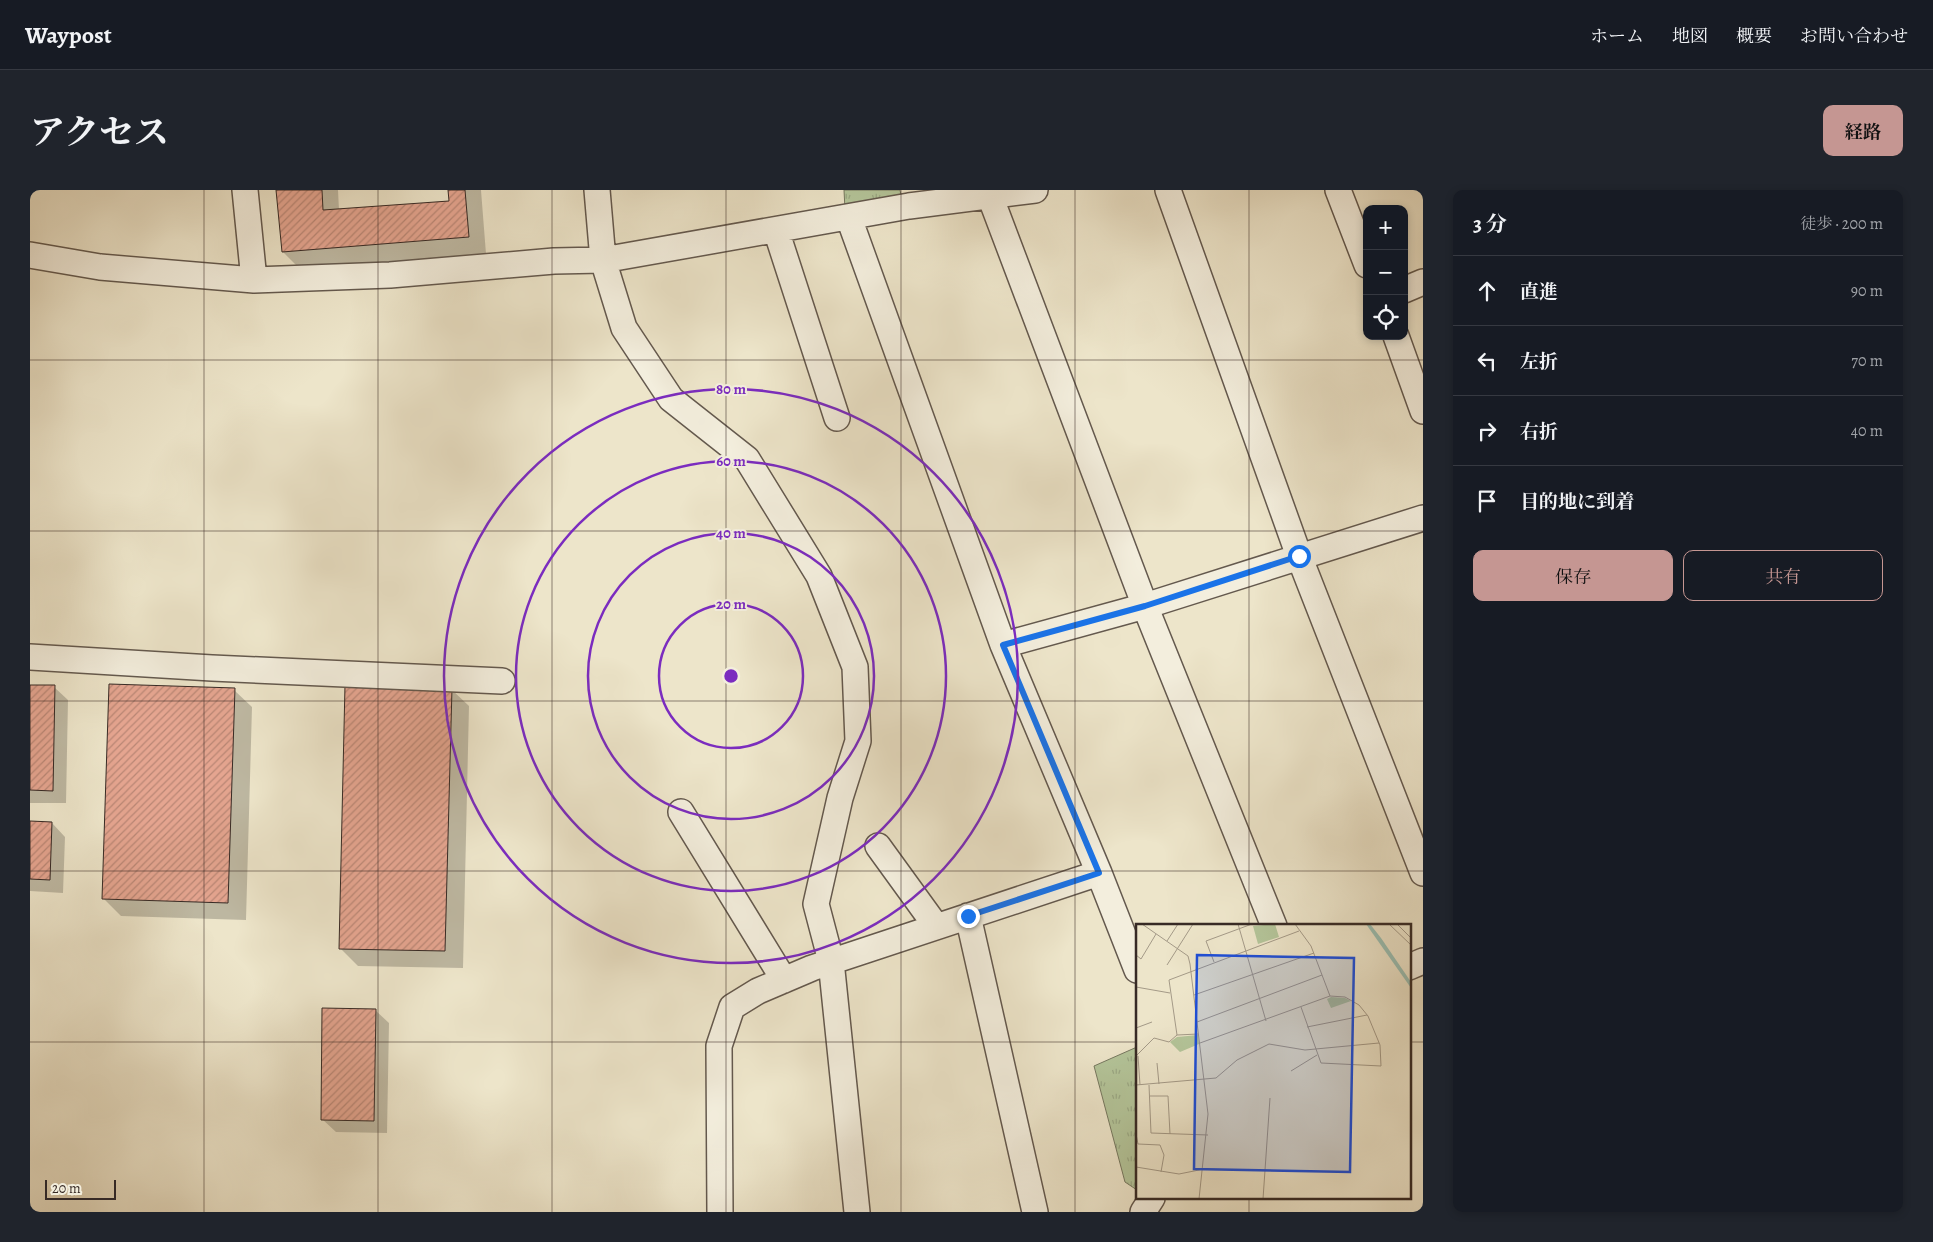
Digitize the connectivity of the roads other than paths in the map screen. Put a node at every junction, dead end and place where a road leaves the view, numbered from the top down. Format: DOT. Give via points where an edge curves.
graph roads {
  1 [pos="245,190"];
  2 [pos="598,190"];
  3 [pos="1035,190"];
  4 [pos="1168,190"];
  5 [pos="1338,190"];
  6 [pos="990,196"];
  7 [pos="907,198"];
  8 [pos="849,218"];
  9 [pos="776,230"];
  10 [pos="30,255"];
  11 [pos="1363,255"];
  12 [pos="603,260"];
  13 [pos="254,280"];
  14 [pos="1423,282"];
  15 [pos="1408,288"];
  16 [pos="1397,340"];
  17 [pos="1423,411"];
  18 [pos="837,418"];
  19 [pos="1423,518"];
  20 [pos="1299,556"];
  21 [pos="1145,606"];
  22 [pos="1003,645"];
  23 [pos="30,657"];
  24 [pos="502,682"];
  25 [pos="681,812"];
  26 [pos="878,846"];
  27 [pos="1099,873"];
  28 [pos="1423,873"];
  29 [pos="968,916"];
  30 [pos="1273,924"];
  31 [pos="936,926"];
  32 [pos="831,961"];
  33 [pos="1423,962"];
  34 [pos="1136,967"];
  35 [pos="1410,967"];
  36 [pos="784,980"];
  37 [pos="1151,1200"];
  38 [pos="720,1212"];
  39 [pos="857,1212"];
  40 [pos="1036,1212"];
  41 [pos="1144,1212"];
  1 -- 13 [label="street"];
  2 -- 12 [label="street"];
  3 -- 6 [label="street"];
  4 -- 20 [label="street"];
  5 -- 11 [label="street"];
  6 -- 7 [label="street"];
  6 -- 21 [label="street"];
  7 -- 8 [label="street"];
  8 -- 9 [label="street"];
  8 -- 22 [label="street"];
  9 -- 12 [label="street"];
  9 -- 18 [label="street"];
  10 -- 13 [label="street" via="100,266"];
  12 -- 13 [label="street" via="390,275"];
  12 -- 32 [label="street" via="624,328 671,399 746,459 820,576 855,667 858,741 840,798 816,904"];
  14 -- 15 [label="street"];
  16 -- 17 [label="street"];
  19 -- 20 [label="street"];
  20 -- 21 [label="street"];
  20 -- 28 [label="street"];
  21 -- 22 [label="street"];
  21 -- 30 [label="street"];
  22 -- 27 [label="street"];
  23 -- 24 [label="street"];
  25 -- 36 [label="street"];
  26 -- 31 [label="street"];
  27 -- 29 [label="street"];
  27 -- 34 [label="street"];
  29 -- 31 [label="street"];
  29 -- 40 [label="street"];
  31 -- 32 [label="street"];
  32 -- 36 [label="street"];
  32 -- 39 [label="street"];
  33 -- 35 [label="street"];
  36 -- 38 [label="street" via="732,1007 719,1046"];
  37 -- 41 [label="street"];
}
